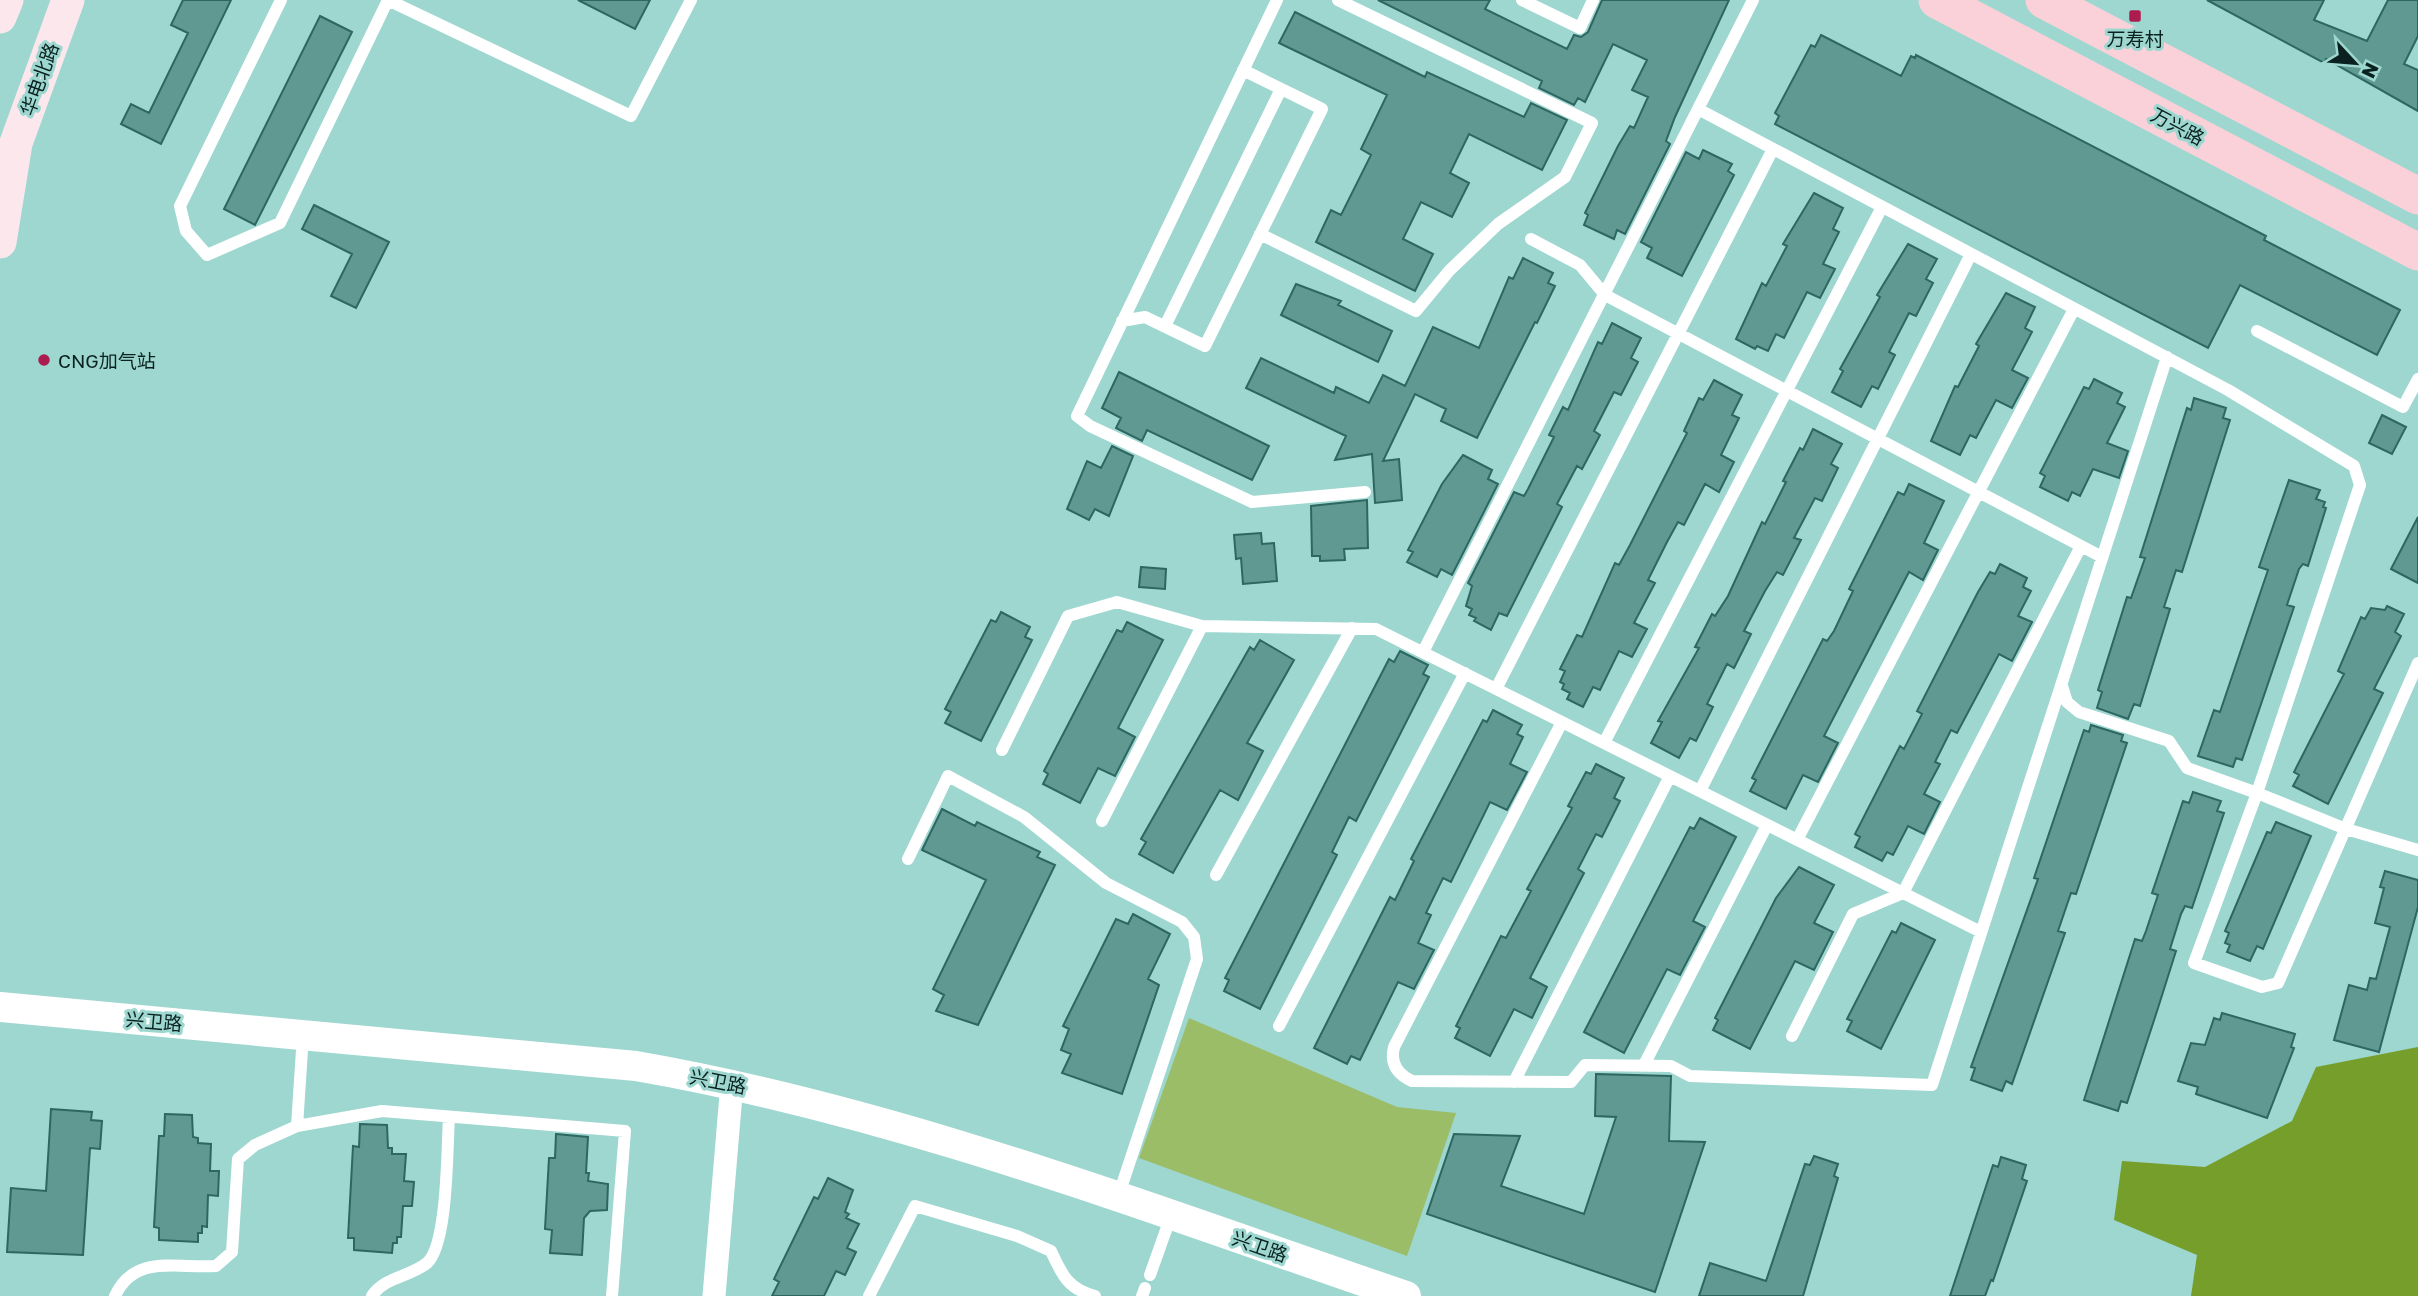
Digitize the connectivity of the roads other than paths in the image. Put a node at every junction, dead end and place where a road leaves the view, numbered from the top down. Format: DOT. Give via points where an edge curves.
graph roads {
  1 [pos="7,0"];
  2 [pos="68,0"];
  3 [pos="281,0"];
  4 [pos="388,0"];
  5 [pos="691,0"];
  6 [pos="1277,0"];
  7 [pos="1338,0"];
  8 [pos="1522,0"];
  9 [pos="1593,0"];
  10 [pos="1753,0"];
  11 [pos="1937,0"];
  12 [pos="2044,0"];
  13 [pos="0,17"];
  14 [pos="1243,71"];
  15 [pos="1281,89"];
  16 [pos="1698,109"];
  17 [pos="8,140"];
  18 [pos="1773,149"];
  19 [pos="2418,196"];
  20 [pos="1882,207"];
  21 [pos="1260,234"];
  22 [pos="1531,239"];
  23 [pos="0,242"];
  24 [pos="2418,252"];
  25 [pos="1971,254"];
  26 [pos="1605,295"];
  27 [pos="2074,309"];
  28 [pos="1122,321"];
  29 [pos="1165,326"];
  30 [pos="2257,331"];
  31 [pos="1680,334"];
  32 [pos="2166,358"];
  33 [pos="2418,379"];
  34 [pos="1786,391"];
  35 [pos="1878,439"];
  36 [pos="1365,492"];
  37 [pos="1979,492"];
  38 [pos="2081,546"];
  39 [pos="2102,557"];
  40 [pos="1202,626"];
  41 [pos="1352,628"];
  42 [pos="1423,652"];
  43 [pos="2418,663"];
  44 [pos="1465,673"];
  45 [pos="2062,682"];
  46 [pos="1496,689"];
  47 [pos="1562,722"];
  48 [pos="1604,743"];
  49 [pos="1002,750"];
  50 [pos="1670,776"];
  51 [pos="1700,791"];
  52 [pos="2257,793"];
  53 [pos="1102,821"];
  54 [pos="1767,825"];
  55 [pos="2346,830"];
  56 [pos="1797,840"];
  57 [pos="2418,850"];
  58 [pos="908,859"];
  59 [pos="1216,875"];
  60 [pos="1903,892"];
  61 [pos="1981,932"];
  62 [pos="0,1007"];
  63 [pos="1279,1026"];
  64 [pos="303,1035"];
  65 [pos="1792,1036"];
  66 [pos="1644,1066"];
  67 [pos="1514,1082"];
  68 [pos="732,1083"];
  69 [pos="449,1117"];
  70 [pos="297,1126"];
  71 [pos="1118,1197"];
  72 [pos="1171,1215"];
  73 [pos="1146,1286"];
  74 [pos="115,1296"];
  75 [pos="372,1296"];
  76 [pos="612,1296"];
  77 [pos="714,1296"];
  78 [pos="869,1296"];
  79 [pos="1095,1296"];
  80 [pos="1406,1296"];
  1 -- 13 [label="main road"];
  2 -- 17 [label="main road, 华电北路"];
  3 -- 4 [label="lane" via="180,206 186,230 207,255 280,223"];
  4 -- 5 [label="lane" via="631,116"];
  6 -- 14 [label="lane"];
  7 -- 21 [label="lane" via="1592,123 1565,177 1498,224 1416,311"];
  8 -- 9 [label="lane" via="1580,28"];
  10 -- 16 [label="lane"];
  11 -- 24 [label="main road, 万兴路"];
  12 -- 19 [label="main road"];
  14 -- 15 [label="lane"];
  14 -- 28 [label="lane"];
  15 -- 21 [label="lane" via="1322,109"];
  15 -- 29 [label="lane"];
  16 -- 18 [label="lane"];
  16 -- 26 [label="lane"];
  17 -- 23 [label="main road, 华电北路"];
  18 -- 20 [label="lane"];
  18 -- 31 [label="lane"];
  20 -- 25 [label="lane"];
  20 -- 34 [label="lane"];
  21 -- 29 [label="lane" via="1205,346"];
  22 -- 26 [label="lane" via="1580,265"];
  25 -- 27 [label="lane"];
  25 -- 35 [label="lane"];
  26 -- 31 [label="lane"];
  26 -- 42 [label="lane"];
  27 -- 32 [label="lane"];
  27 -- 37 [label="lane"];
  28 -- 29 [label="lane" via="1145,317"];
  28 -- 36 [label="lane" via="1077,416 1090,426 1252,502"];
  30 -- 33 [label="lane" via="2403,407"];
  31 -- 34 [label="lane"];
  31 -- 46 [label="lane"];
  32 -- 39 [label="lane"];
  32 -- 52 [label="lane" via="2354,466 2360,485"];
  34 -- 35 [label="lane"];
  34 -- 48 [label="lane"];
  35 -- 37 [label="lane"];
  35 -- 51 [label="lane"];
  37 -- 38 [label="lane"];
  37 -- 56 [label="lane"];
  38 -- 39 [label="lane"];
  38 -- 60 [label="lane"];
  39 -- 45 [label="lane"];
  40 -- 41 [label="lane"];
  40 -- 49 [label="lane" via="1117,602 1068,616"];
  40 -- 53 [label="lane"];
  41 -- 42 [label="lane" via="1376,629"];
  41 -- 59 [label="lane"];
  42 -- 44 [label="lane"];
  43 -- 55 [label="lane"];
  44 -- 46 [label="lane"];
  44 -- 63 [label="lane"];
  45 -- 52 [label="lane" via="2067,702 2080,712 2169,741 2187,768"];
  45 -- 61 [label="lane"];
  46 -- 47 [label="lane"];
  47 -- 48 [label="lane"];
  47 -- 67 [label="lane" via="1392,1055 1398,1072 1412,1081"];
  48 -- 50 [label="lane"];
  50 -- 51 [label="lane"];
  50 -- 67 [label="lane"];
  51 -- 54 [label="lane"];
  52 -- 55 [label="lane"];
  52 -- 55 [label="lane" via="2194,963 2262,987 2278,983"];
  54 -- 56 [label="lane"];
  54 -- 66 [label="lane"];
  55 -- 57 [label="lane"];
  56 -- 60 [label="lane"];
  58 -- 71 [label="lane" via="948,776 1024,817 1106,883 1189,929 1197,948 1194,971"];
  60 -- 61 [label="lane"];
  60 -- 65 [label="lane" via="1853,914"];
  61 -- 66 [label="lane" via="1932,1085 1690,1076 1671,1066"];
  62 -- 64 [label="street, 兴卫路"];
  64 -- 68 [label="street, 兴卫路" via="636,1066"];
  64 -- 70 [label="lane"];
  66 -- 67 [label="lane" via="1585,1065 1571,1082"];
  68 -- 71 [label="street, 兴卫路" via="817,1104"];
  68 -- 77 [label="street"];
  69 -- 70 [label="lane" via="382,1111"];
  69 -- 75 [label="lane" via="438,1248 422,1266 382,1285"];
  69 -- 76 [label="lane" via="625,1131"];
  70 -- 74 [label="lane" via="255,1145 238,1159 234,1243 227,1259 209,1266 157,1264 128,1278"];
  71 -- 72 [label="street, 兴卫路"];
  72 -- 73 [label="lane"];
  72 -- 80 [label="street, 兴卫路"];
  78 -- 79 [label="lane" via="915,1206 1017,1236 1051,1251 1065,1281 1079,1292"];
}
